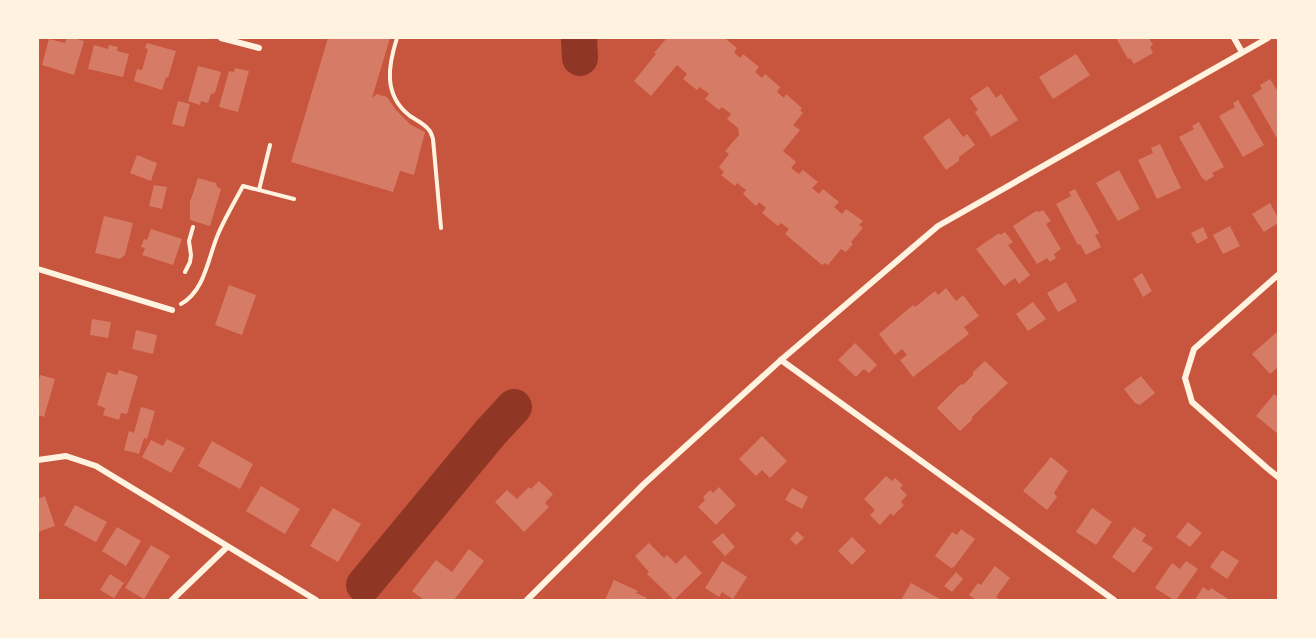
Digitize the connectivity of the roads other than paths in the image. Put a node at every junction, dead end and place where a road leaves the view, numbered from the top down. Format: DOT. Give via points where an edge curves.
graph roads {
  1 [pos="221,38"];
  2 [pos="1234,38"];
  3 [pos="1268,38"];
  4 [pos="259,48"];
  5 [pos="1242,52"];
  6 [pos="38,269"];
  7 [pos="1278,275"];
  8 [pos="172,310"];
  9 [pos="781,360"];
  10 [pos="38,460"];
  11 [pos="1278,477"];
  12 [pos="227,547"];
  13 [pos="172,600"];
  14 [pos="316,600"];
  15 [pos="527,600"];
  16 [pos="1114,600"];
  1 -- 4 [label="street"];
  2 -- 5 [label="street"];
  3 -- 5 [label="street"];
  5 -- 9 [label="street" via="938,226"];
  6 -- 8 [label="street"];
  7 -- 11 [label="street" via="1194,349 1185,378 1192,402"];
  9 -- 15 [label="street" via="644,484"];
  9 -- 16 [label="street"];
  10 -- 12 [label="street" via="66,456 96,466"];
  12 -- 13 [label="street"];
  12 -- 14 [label="street"];
}
